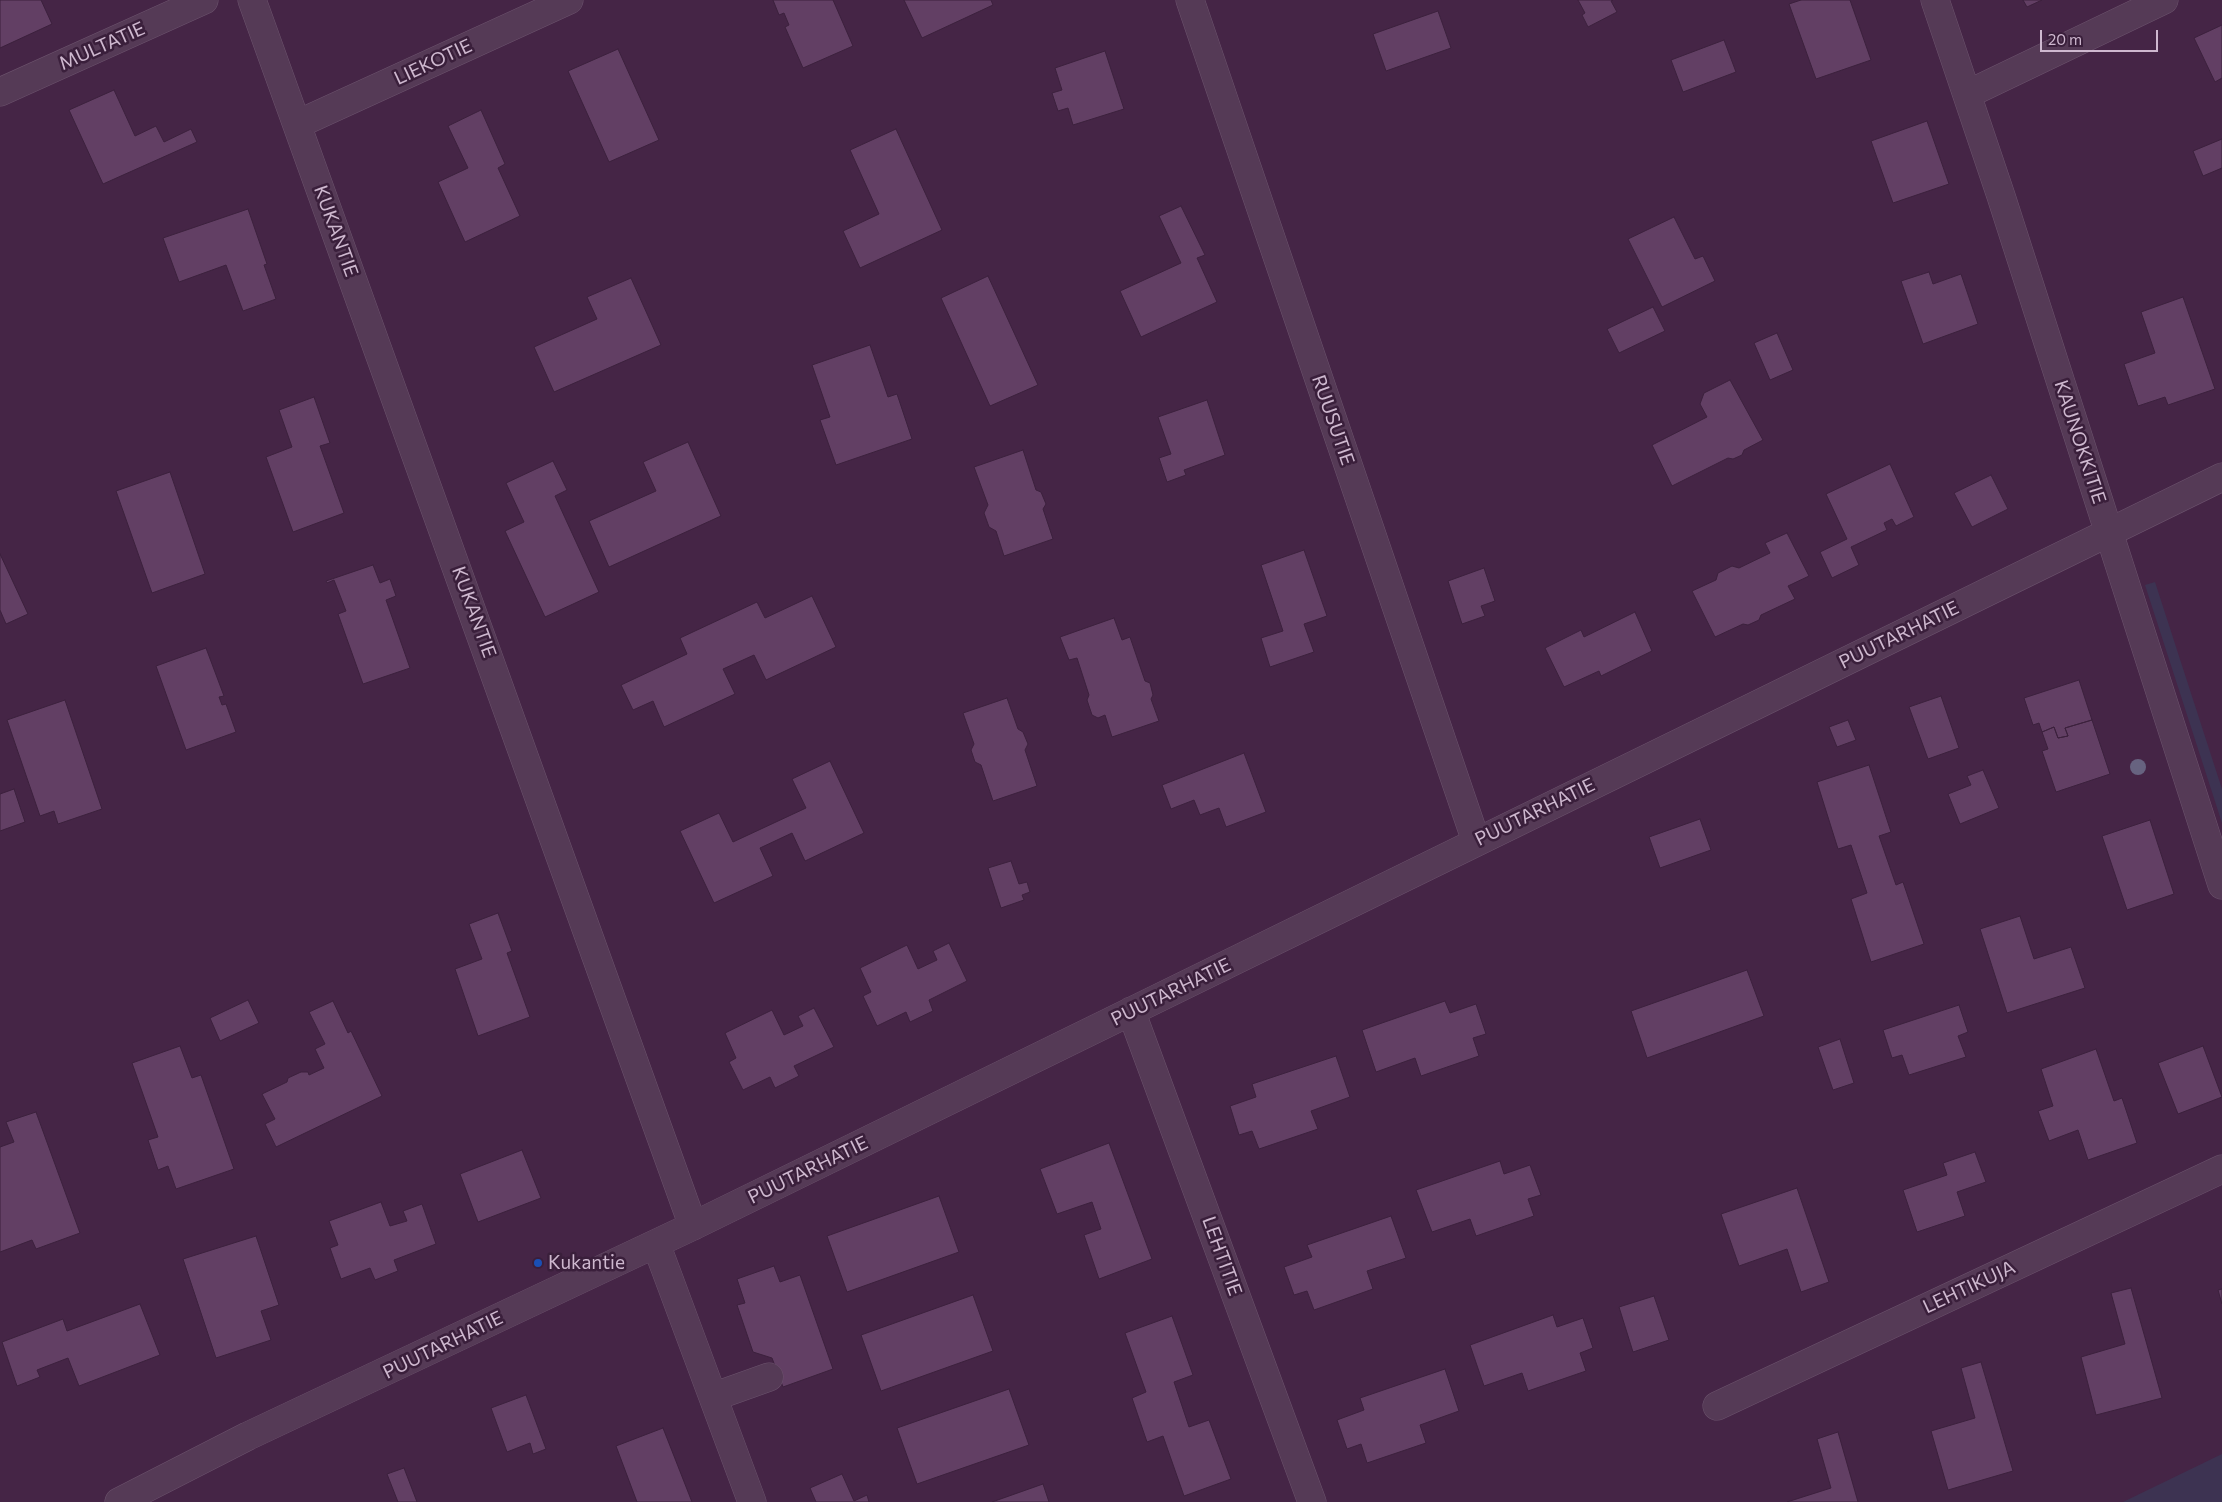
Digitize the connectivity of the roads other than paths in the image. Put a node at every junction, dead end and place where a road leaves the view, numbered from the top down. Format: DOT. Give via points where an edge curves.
graph roads {
  1 [pos="204,0"];
  2 [pos="252,0"];
  3 [pos="569,0"];
  4 [pos="1190,0"];
  5 [pos="1936,0"];
  6 [pos="2164,0"];
  7 [pos="0,92"];
  8 [pos="1968,94"];
  9 [pos="298,124"];
  10 [pos="2222,477"];
  11 [pos="2108,532"];
  12 [pos="1476,840"];
  13 [pos="2222,885"];
  14 [pos="1131,1011"];
  15 [pos="2222,1169"];
  16 [pos="693,1226"];
  17 [pos="656,1244"];
  18 [pos="769,1377"];
  19 [pos="713,1397"];
  20 [pos="1716,1406"];
  21 [pos="119,1502"];
  22 [pos="752,1502"];
  23 [pos="1312,1502"];
  1 -- 7 [label="street, MULTATIE"];
  2 -- 9 [label="street, KUKANTIE"];
  3 -- 9 [label="street, LIEKOTIE"];
  4 -- 12 [label="street, RUUSUTIE"];
  5 -- 8 [label="street, KAUNOKKITIE"];
  6 -- 8 [label="street"];
  8 -- 11 [label="street, KAUNOKKITIE"];
  9 -- 16 [label="street, KUKANTIE"];
  10 -- 11 [label="street, PUUTARHATIE"];
  11 -- 12 [label="street, PUUTARHATIE"];
  11 -- 13 [label="street, KAUNOKKITIE"];
  12 -- 14 [label="street, PUUTARHATIE"];
  14 -- 16 [label="street, PUUTARHATIE"];
  14 -- 23 [label="street, LEHTITIE"];
  15 -- 20 [label="street, LEHTIKUJA"];
  16 -- 17 [label="street, PUUTARHATIE"];
  17 -- 19 [label="street"];
  17 -- 21 [label="street, PUUTARHATIE" via="248,1436"];
  18 -- 19 [label="street"];
  19 -- 22 [label="street"];
}
